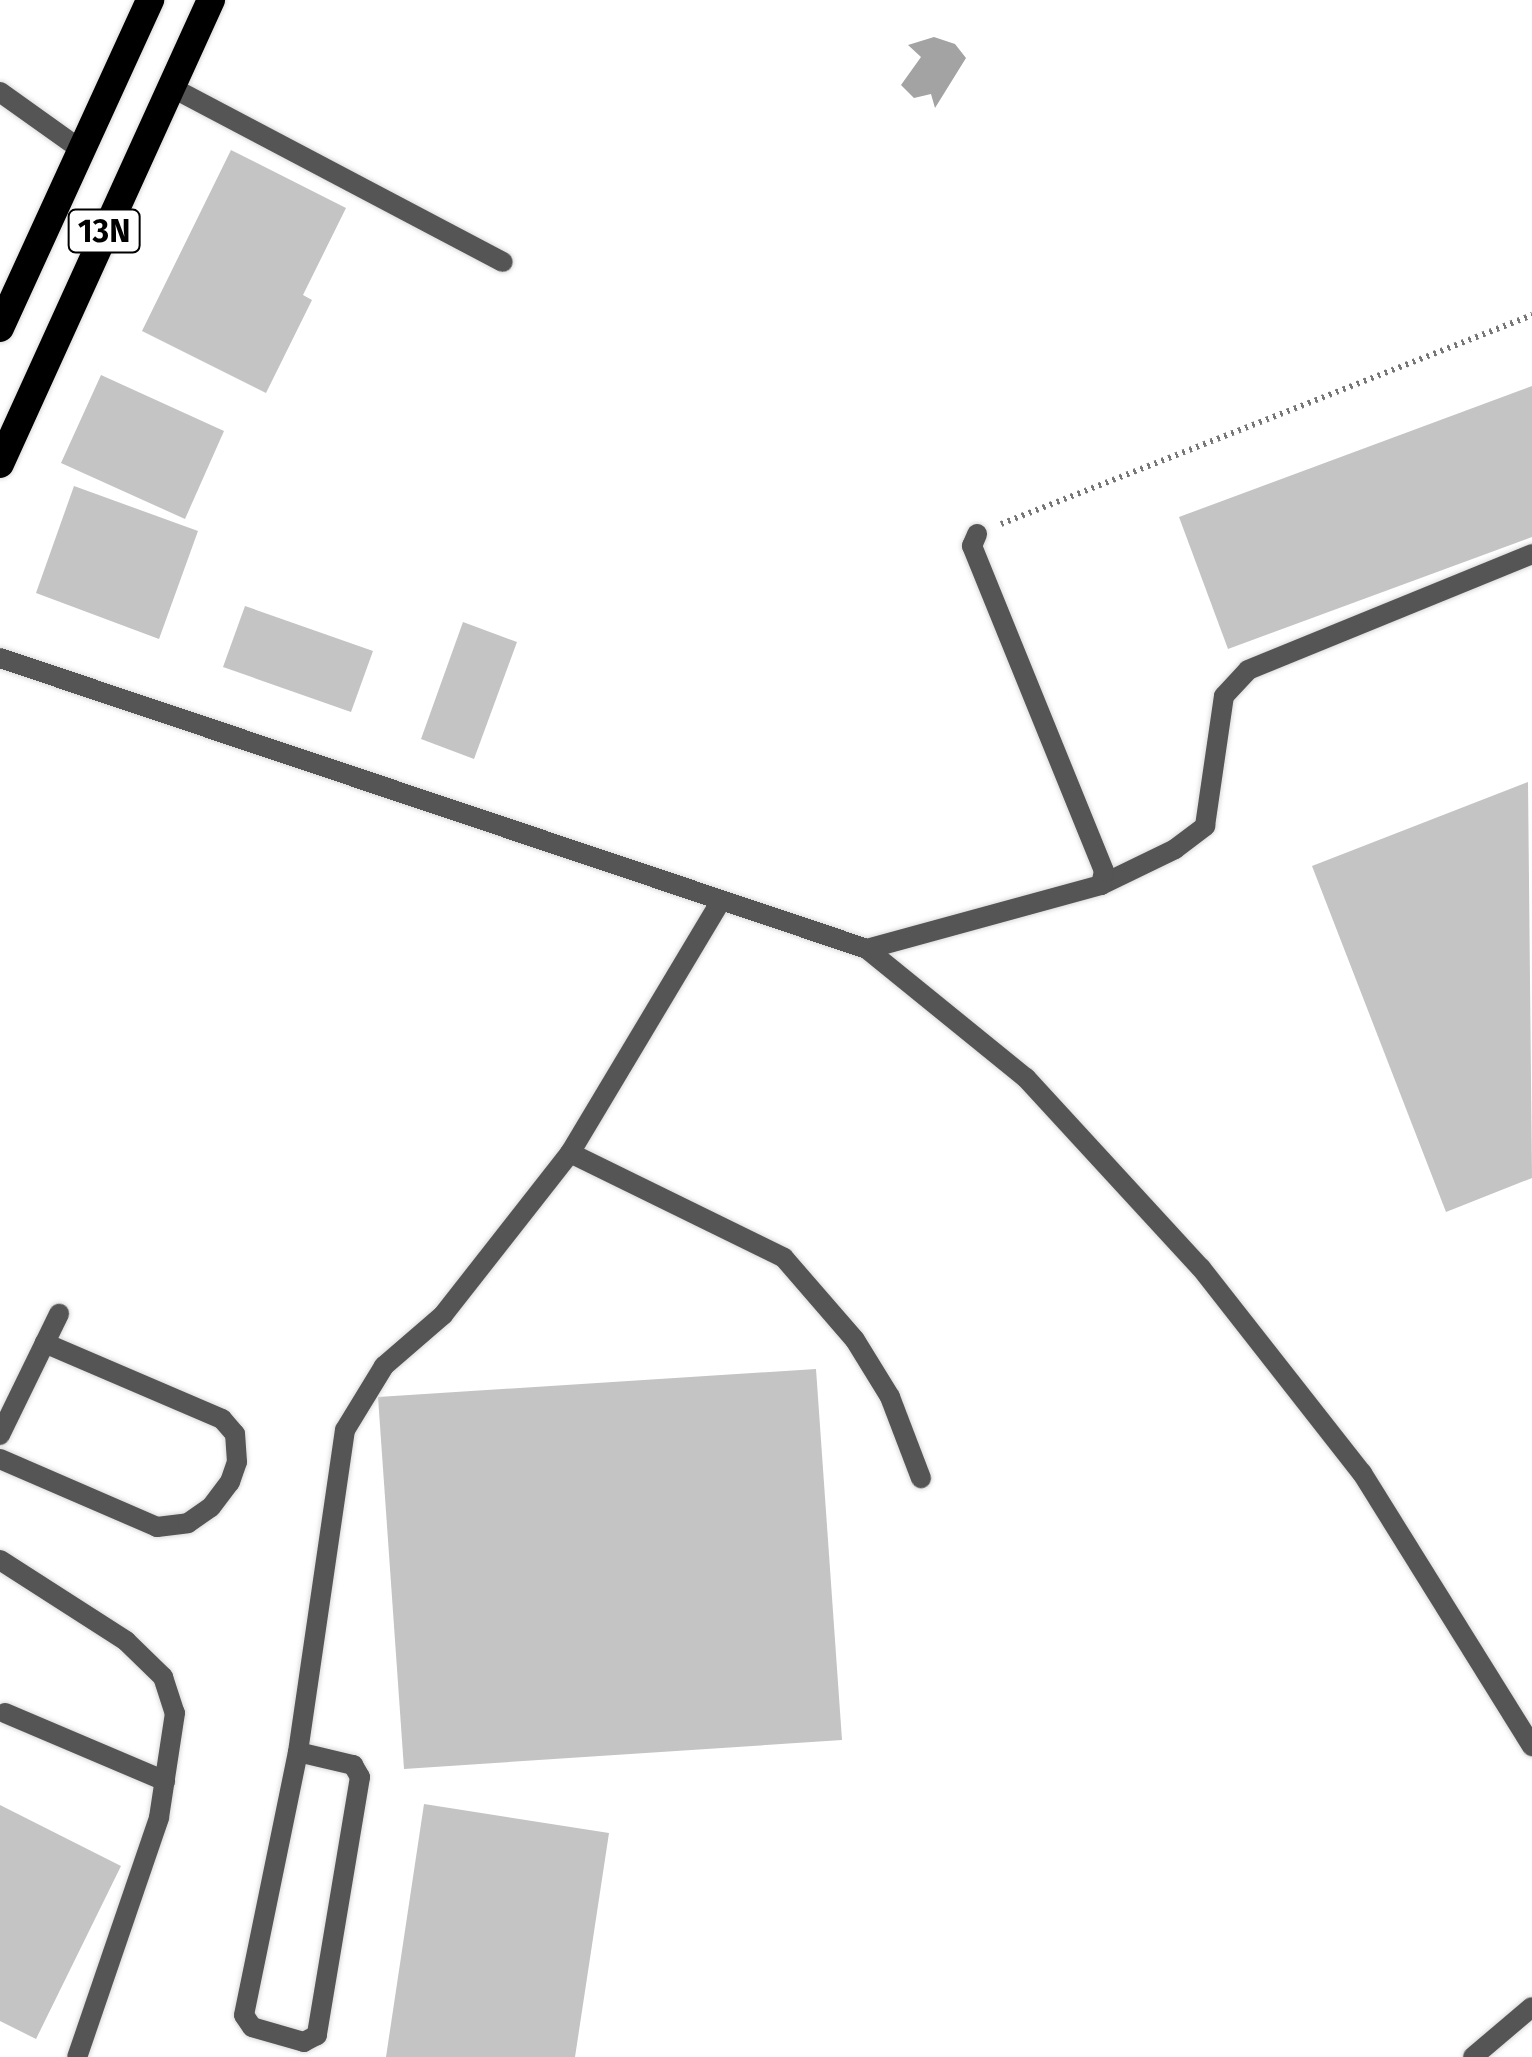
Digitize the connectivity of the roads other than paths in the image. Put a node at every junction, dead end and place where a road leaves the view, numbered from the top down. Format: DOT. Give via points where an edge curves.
graph roads {
  1 [pos="150,0"];
  2 [pos="212,0"];
  3 [pos="170,88"];
  4 [pos="0,92"];
  5 [pos="80,149"];
  6 [pos="503,262"];
  7 [pos="0,328"];
  8 [pos="0,464"];
  9 [pos="977,534"];
  10 [pos="1532,554"];
  11 [pos="0,658"];
  12 [pos="1100,885"];
  13 [pos="722,901"];
  14 [pos="868,949"];
  15 [pos="570,1153"];
  16 [pos="59,1314"];
  17 [pos="45,1343"];
  18 [pos="0,1436"];
  19 [pos="0,1459"];
  20 [pos="920,1478"];
  21 [pos="0,1560"];
  22 [pos="5,1713"];
  23 [pos="1530,1736"];
  24 [pos="298,1752"];
  25 [pos="164,1781"];
  26 [pos="1532,2007"];
  27 [pos="77,2057"];
  28 [pos="1473,2057"];
  1 -- 5 [label="highway, 13N"];
  2 -- 3 [label="highway, 13N"];
  3 -- 6 [label="street"];
  3 -- 8 [label="highway, 13N"];
  4 -- 5 [label="street"];
  5 -- 7 [label="highway, 13N"];
  9 -- 12 [label="street" via="972,546 1104,871"];
  10 -- 12 [label="street" via="1248,670 1224,696 1204,826 1175,850"];
  11 -- 13 [label="street"];
  12 -- 14 [label="street"];
  13 -- 14 [label="street"];
  13 -- 15 [label="street"];
  14 -- 23 [label="street" via="1026,1078 1200,1268 1362,1473"];
  15 -- 20 [label="street" via="784,1258 856,1340 890,1397"];
  15 -- 24 [label="street" via="443,1314 384,1366 345,1430"];
  16 -- 17 [label="street"];
  17 -- 18 [label="street"];
  17 -- 19 [label="street" via="206,1408 235,1434 238,1462 211,1508 188,1522 157,1526"];
  21 -- 25 [label="street" via="126,1641 163,1677 175,1713"];
  22 -- 25 [label="street"];
  24 -- 24 [label="street" via="244,2016 252,2027 304,2042 316,2034 360,1777 353,1765"];
  25 -- 27 [label="street" via="113,1963"];
  26 -- 28 [label="street"];
}
